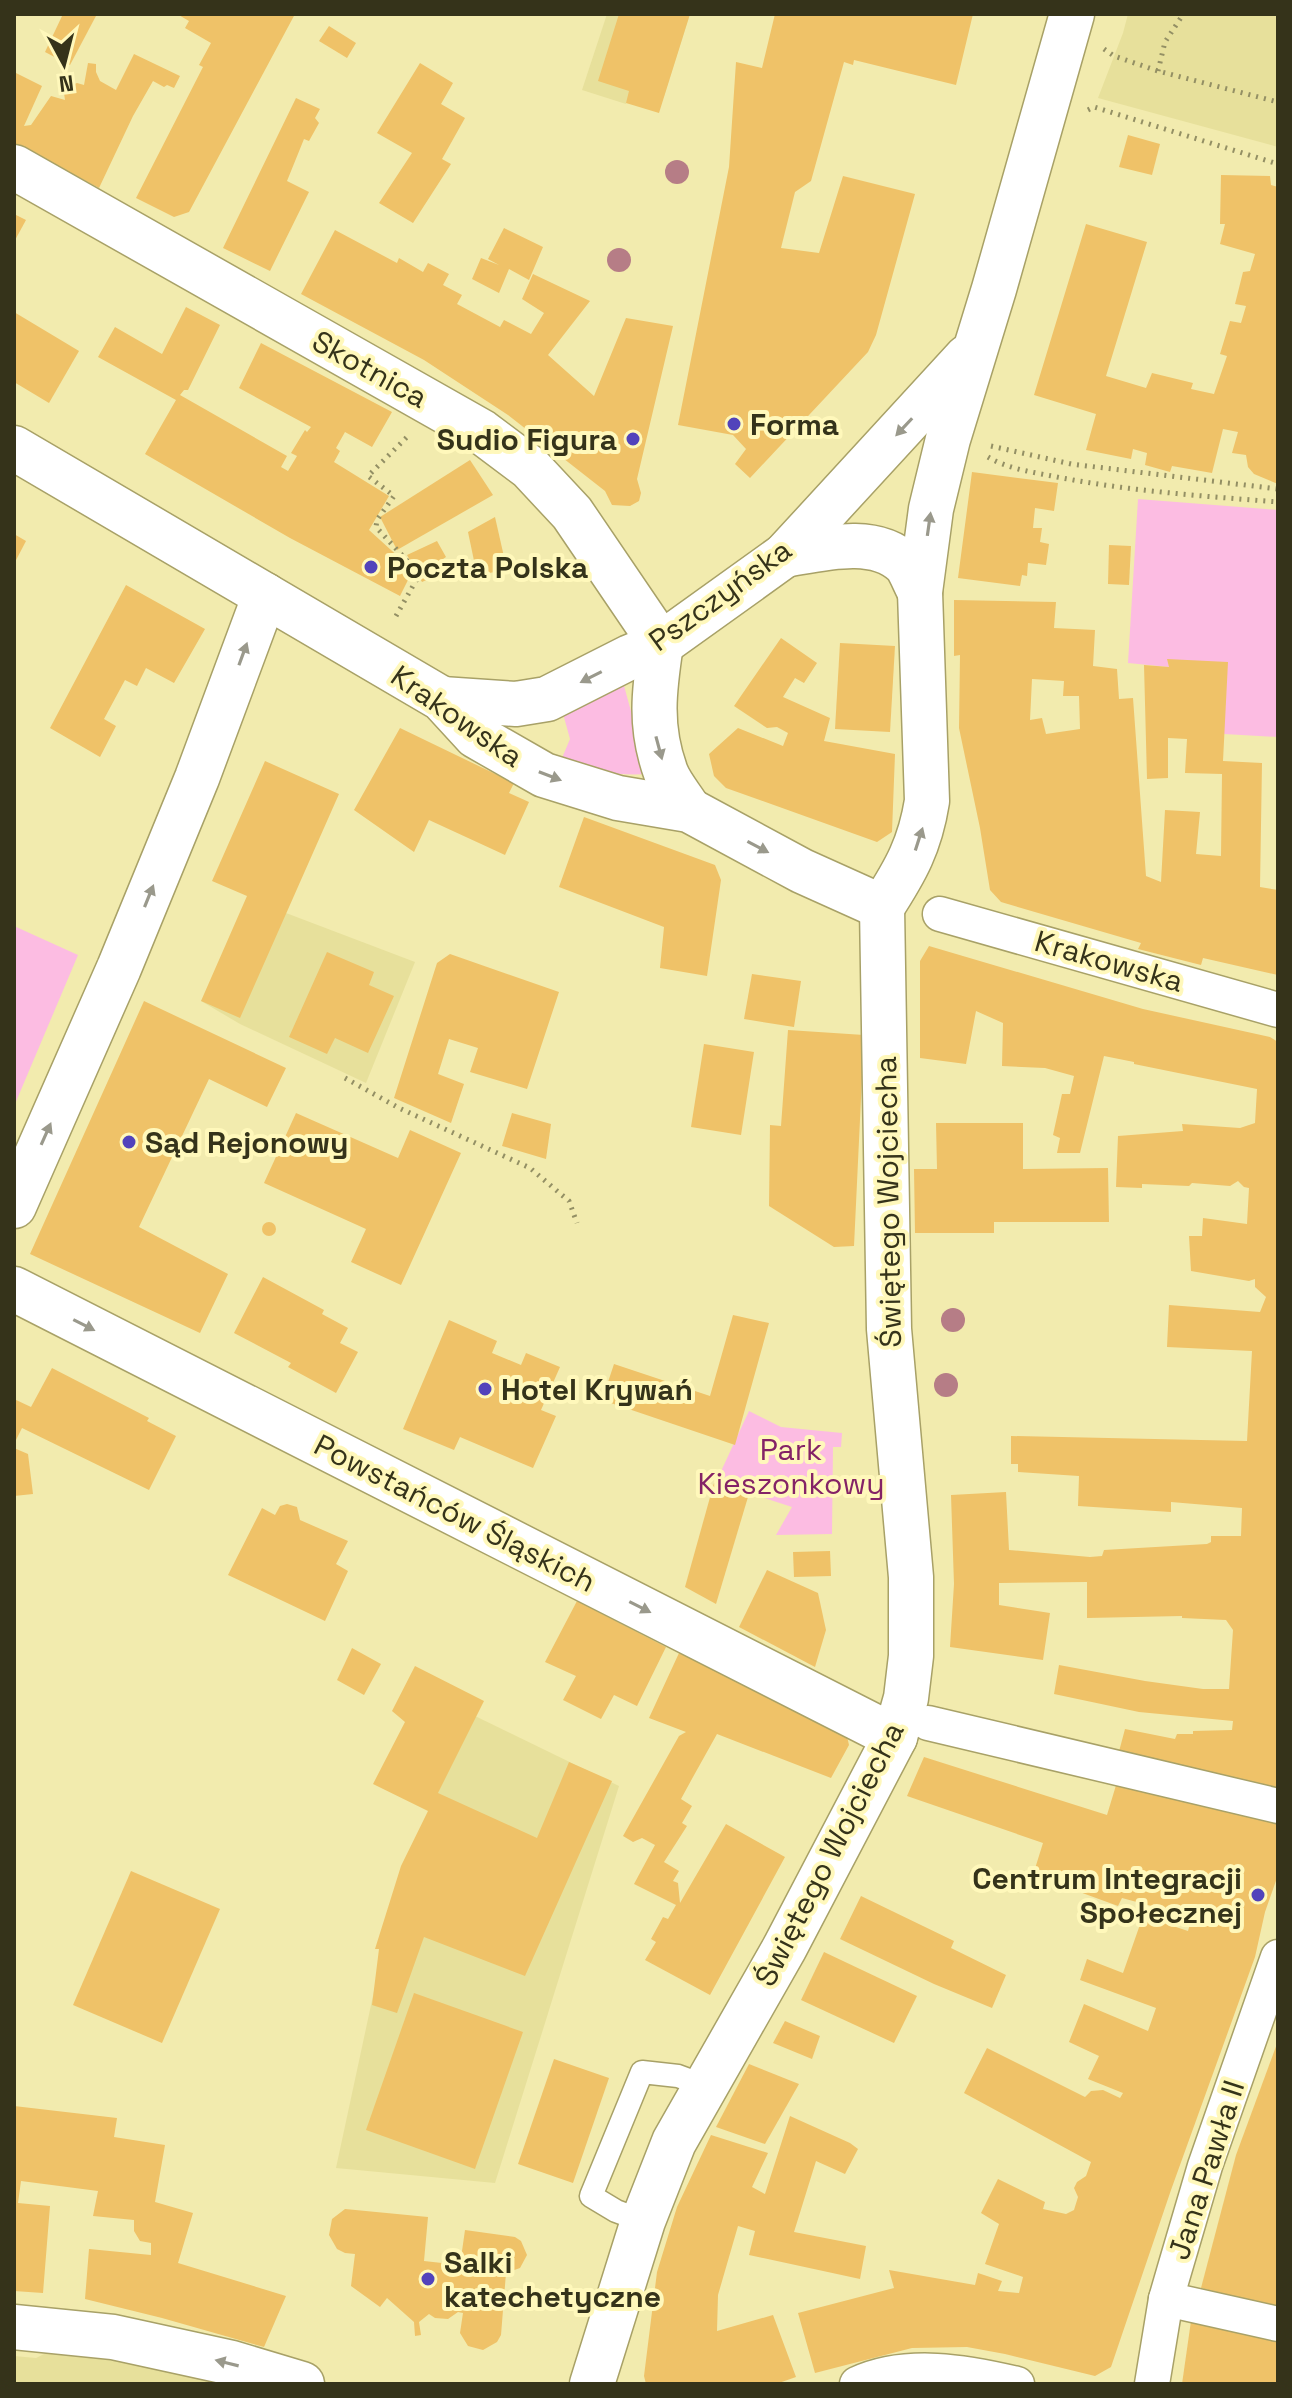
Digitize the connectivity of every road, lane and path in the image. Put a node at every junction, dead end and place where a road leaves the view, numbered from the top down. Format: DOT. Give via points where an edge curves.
graph roads {
  1 [pos="1182,16"];
  2 [pos="1086,30"];
  3 [pos="1158,71"];
  4 [pos="1278,102"];
  5 [pos="1084,113"];
  6 [pos="1278,164"];
  7 [pos="14,167"];
  8 [pos="975,348"];
  9 [pos="414,429"];
  10 [pos="988,445"];
  11 [pos="14,448"];
  12 [pos="985,454"];
  13 [pos="1278,489"];
  14 [pos="1278,502"];
  15 [pos="785,555"];
  16 [pos="920,592"];
  17 [pos="265,595"];
  18 [pos="396,616"];
  19 [pos="661,644"];
  20 [pos="442,699"];
  21 [pos="689,810"];
  22 [pos="882,907"];
  23 [pos="940,914"];
  24 [pos="1278,1010"];
  25 [pos="345,1078"];
  26 [pos="14,1206"];
  27 [pos="577,1223"];
  28 [pos="14,1289"];
  29 [pos="912,1730"];
  30 [pos="1278,1806"];
  31 [pos="1278,1960"];
  32 [pos="705,2086"];
  33 [pos="643,2221"];
  34 [pos="1166,2299"];
  35 [pos="1278,2324"];
  36 [pos="14,2327"];
  37 [pos="302,2384"];
  38 [pos="592,2384"];
  39 [pos="857,2384"];
  40 [pos="1017,2384"];
  41 [pos="1152,2384"];
  1 -- 3 [label="path" via="1165,42"];
  2 -- 3 [label="path" via="1114,56"];
  2 -- 8 [label="street, Pszczyńska"];
  3 -- 4 [label="path"];
  5 -- 6 [label="path" via="1094,107"];
  7 -- 19 [label="street, Skotnica" via="482,432 530,468 572,513"];
  8 -- 15 [label="street, Pszczyńska, one-way"];
  16 -- 8 [label="street, Pszczyńska, one-way" via="931,509"];
  9 -- 18 [label="path" via="368,476 394,496 376,527 418,577"];
  10 -- 13 [label="path" via="1071,464"];
  11 -- 17 [label="street, Krakowska"];
  12 -- 14 [label="path" via="1022,470 1087,483"];
  15 -- 16 [label="street" via="876,548 905,564"];
  15 -- 19 [label="street, Pszczyńska"];
  22 -- 16 [label="street, Pszczyńska, one-way" via="912,860 927,801"];
  17 -- 20 [label="street, Krakowska"];
  26 -- 17 [label="street, one-way" via="119,968"];
  19 -- 20 [label="street, Pszczyńska, one-way" via="547,699 516,704"];
  19 -- 21 [label="street, one-way" via="653,726 667,775"];
  20 -- 21 [label="street, Krakowska, one-way" via="476,736 544,775 618,798"];
  21 -- 22 [label="street, Krakowska, one-way"];
  22 -- 29 [label="street, Świętego Wojciecha" via="889,1329 911,1589 906,1698"];
  23 -- 24 [label="street, Krakowska"];
  25 -- 27 [label="path" via="530,1168 569,1201"];
  28 -- 29 [label="street, Powstańców Śląskich, one-way"];
  29 -- 30 [label="street"];
  29 -- 32 [label="street, Świętego Wojciecha"];
  31 -- 34 [label="street, Jana Pawła II" via="1205,2166"];
  32 -- 33 [label="street, Świętego Wojciecha" via="674,2142"];
  32 -- 33 [label="lane" via="642,2072 591,2196"];
  33 -- 38 [label="street, Świętego Wojciecha"];
  34 -- 35 [label="street"];
  34 -- 41 [label="street, Jana Pawła II"];
  37 -- 36 [label="street, one-way" via="113,2337"];
  39 -- 40 [label="street" via="921,2371 971,2373"];
}
